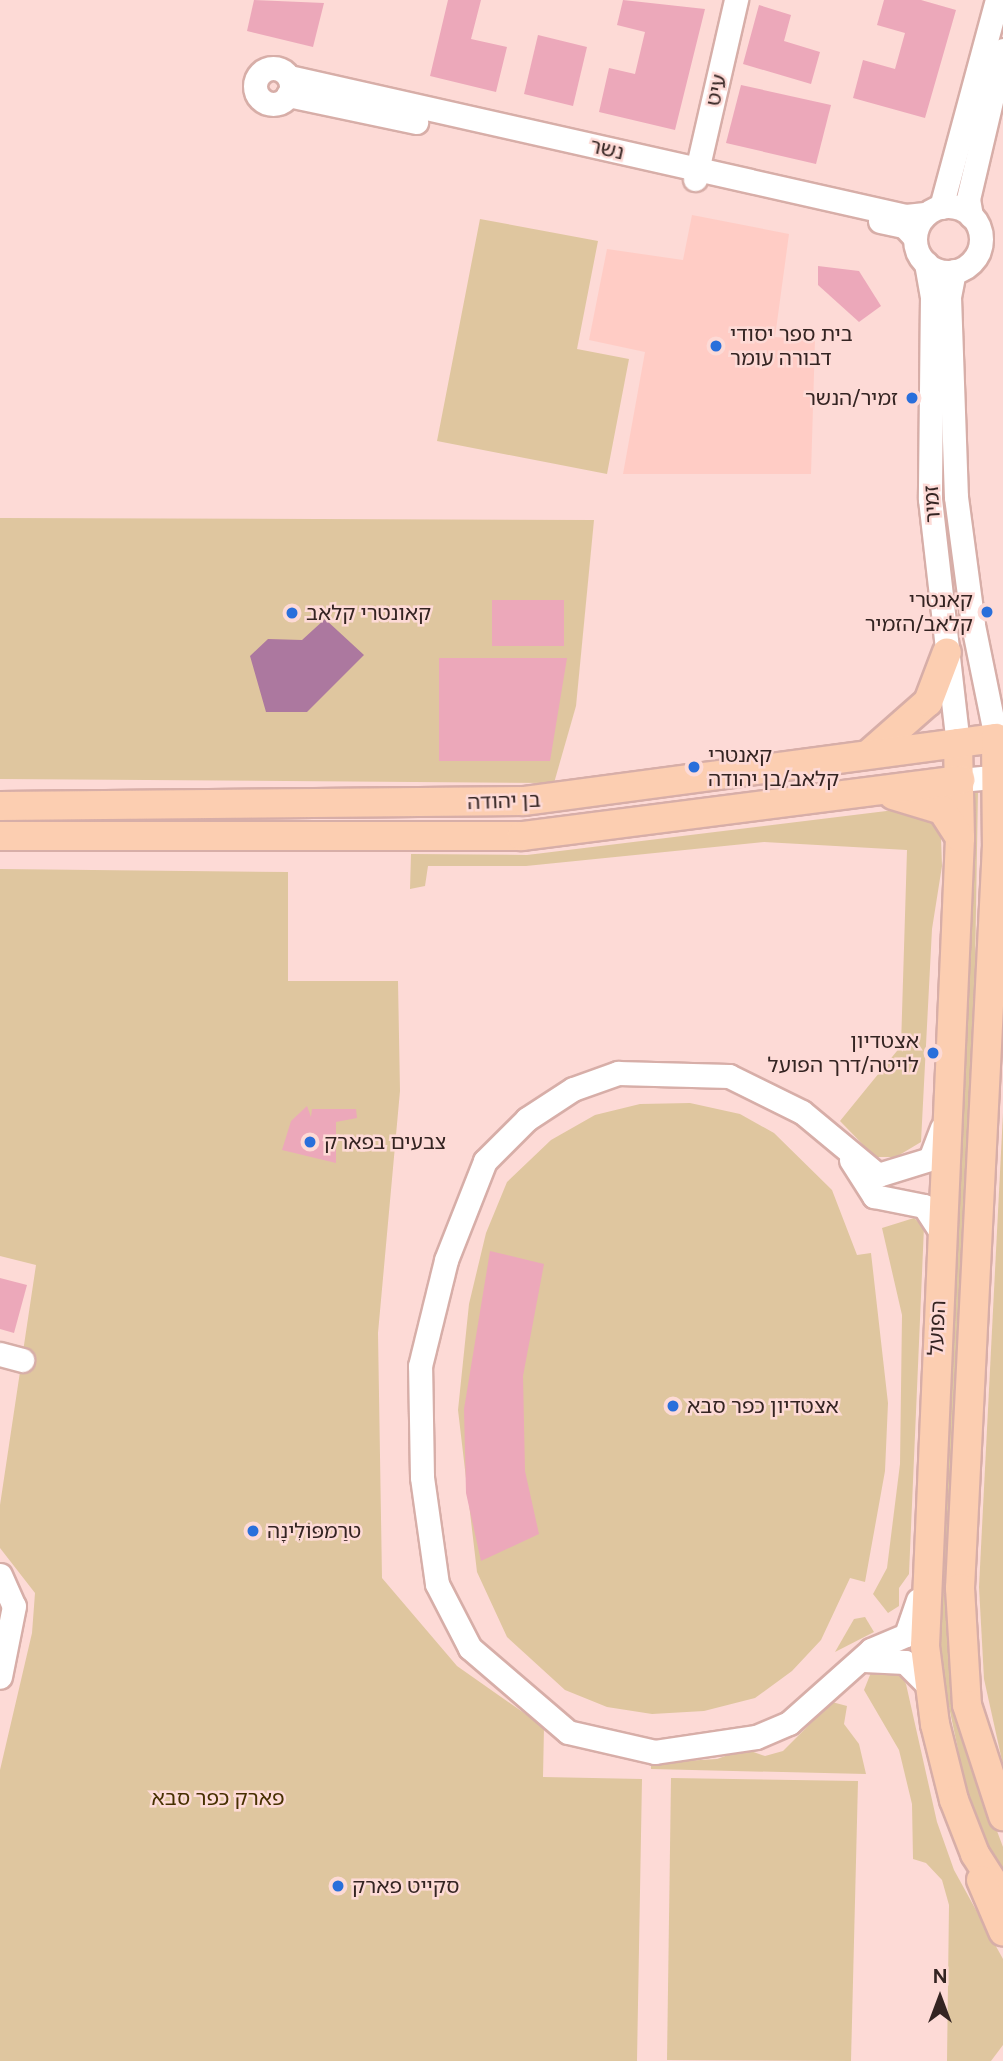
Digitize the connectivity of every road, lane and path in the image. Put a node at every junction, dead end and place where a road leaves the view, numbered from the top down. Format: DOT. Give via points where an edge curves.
graph roads {
  1 [pos="736,0"];
  2 [pos="998,0"];
  3 [pos="1003,50"];
  4 [pos="289,86"];
  5 [pos="696,174"];
  6 [pos="933,211"];
  7 [pos="971,216"];
  8 [pos="915,238"];
  9 [pos="992,242"];
  10 [pos="926,263"];
  11 [pos="954,271"];
  12 [pos="947,652"];
  13 [pos="984,680"];
  14 [pos="1003,703"];
  15 [pos="999,738"];
  16 [pos="958,743"];
  17 [pos="861,757"];
  18 [pos="1000,776"];
  19 [pos="960,780"];
  20 [pos="870,791"];
  21 [pos="0,806"];
  22 [pos="0,836"];
  23 [pos="960,838"];
  24 [pos="1000,838"];
  25 [pos="947,1105"];
  26 [pos="850,1157"];
  27 [pos="942,1232"];
  28 [pos="1,1575"];
  29 [pos="925,1580"];
  30 [pos="855,1662"];
  31 [pos="0,1677"];
  32 [pos="929,1686"];
  33 [pos="1003,1816"];
  34 [pos="975,1854"];
  35 [pos="1003,1898"];
  36 [pos="1003,1931"];
  1 -- 5 [label="street, עיט"];
  2 -- 6 [label="street"];
  3 -- 7 [label="street" via="968,200"];
  4 -- 5 [label="street, נשר"];
  5 -- 6 [label="street, נשר" via="906,216"];
  5 -- 8 [label="street, נשר" via="904,226"];
  6 -- 7 [label="street"];
  6 -- 8 [label="street"];
  7 -- 9 [label="street"];
  8 -- 10 [label="street"];
  9 -- 11 [label="street"];
  10 -- 11 [label="street"];
  10 -- 12 [label="street, זמיר" via="932,296 930,499"];
  11 -- 13 [label="street, זמיר" via="948,298 956,497"];
  12 -- 16 [label="street, זמיר"];
  12 -- 17 [label="main road" via="928,702 893,738"];
  13 -- 14 [label="street"];
  13 -- 15 [label="street, זמיר"];
  15 -- 16 [label="main road, בן יהודה"];
  15 -- 18 [label="main road, הפועל"];
  16 -- 17 [label="main road, בן יהודה"];
  16 -- 19 [label="main road, הפועל"];
  17 -- 21 [label="main road, בן יהודה" via="524,801"];
  18 -- 19 [label="street, בן יהודה"];
  18 -- 24 [label="main road, הפועל"];
  19 -- 20 [label="main road, בן יהודה"];
  19 -- 23 [label="main road, הפועל"];
  20 -- 22 [label="main road, בן יהודה" via="522,836"];
  20 -- 23 [label="main road" via="926,801 942,810"];
  23 -- 25 [label="main road, הפועל"];
  24 -- 33 [label="main road, הפועל" via="960,1588 967,1704"];
  25 -- 26 [label="street" via="938,1147 917,1167 878,1175"];
  25 -- 27 [label="main road, הפועל"];
  26 -- 27 [label="street" via="874,1196 925,1206"];
  26 -- 30 [label="street" via="802,1112 729,1076 618,1073 573,1089 527,1119 485,1161 446,1260 420,1366 422,1478 437,1584 470,1648 568,1732 644,1751 727,1745 789,1723"];
  27 -- 29 [label="main road, הפועל"];
  28 -- 31 [label="street" via="15,1606"];
  29 -- 30 [label="street" via="913,1628"];
  29 -- 32 [label="main road, הפועל"];
  30 -- 32 [label="street" via="905,1662"];
  32 -- 34 [label="main road, הפועל" via="954,1800"];
  34 -- 35 [label="main road, הפועל"];
  34 -- 36 [label="main road" via="984,1892"];
}
